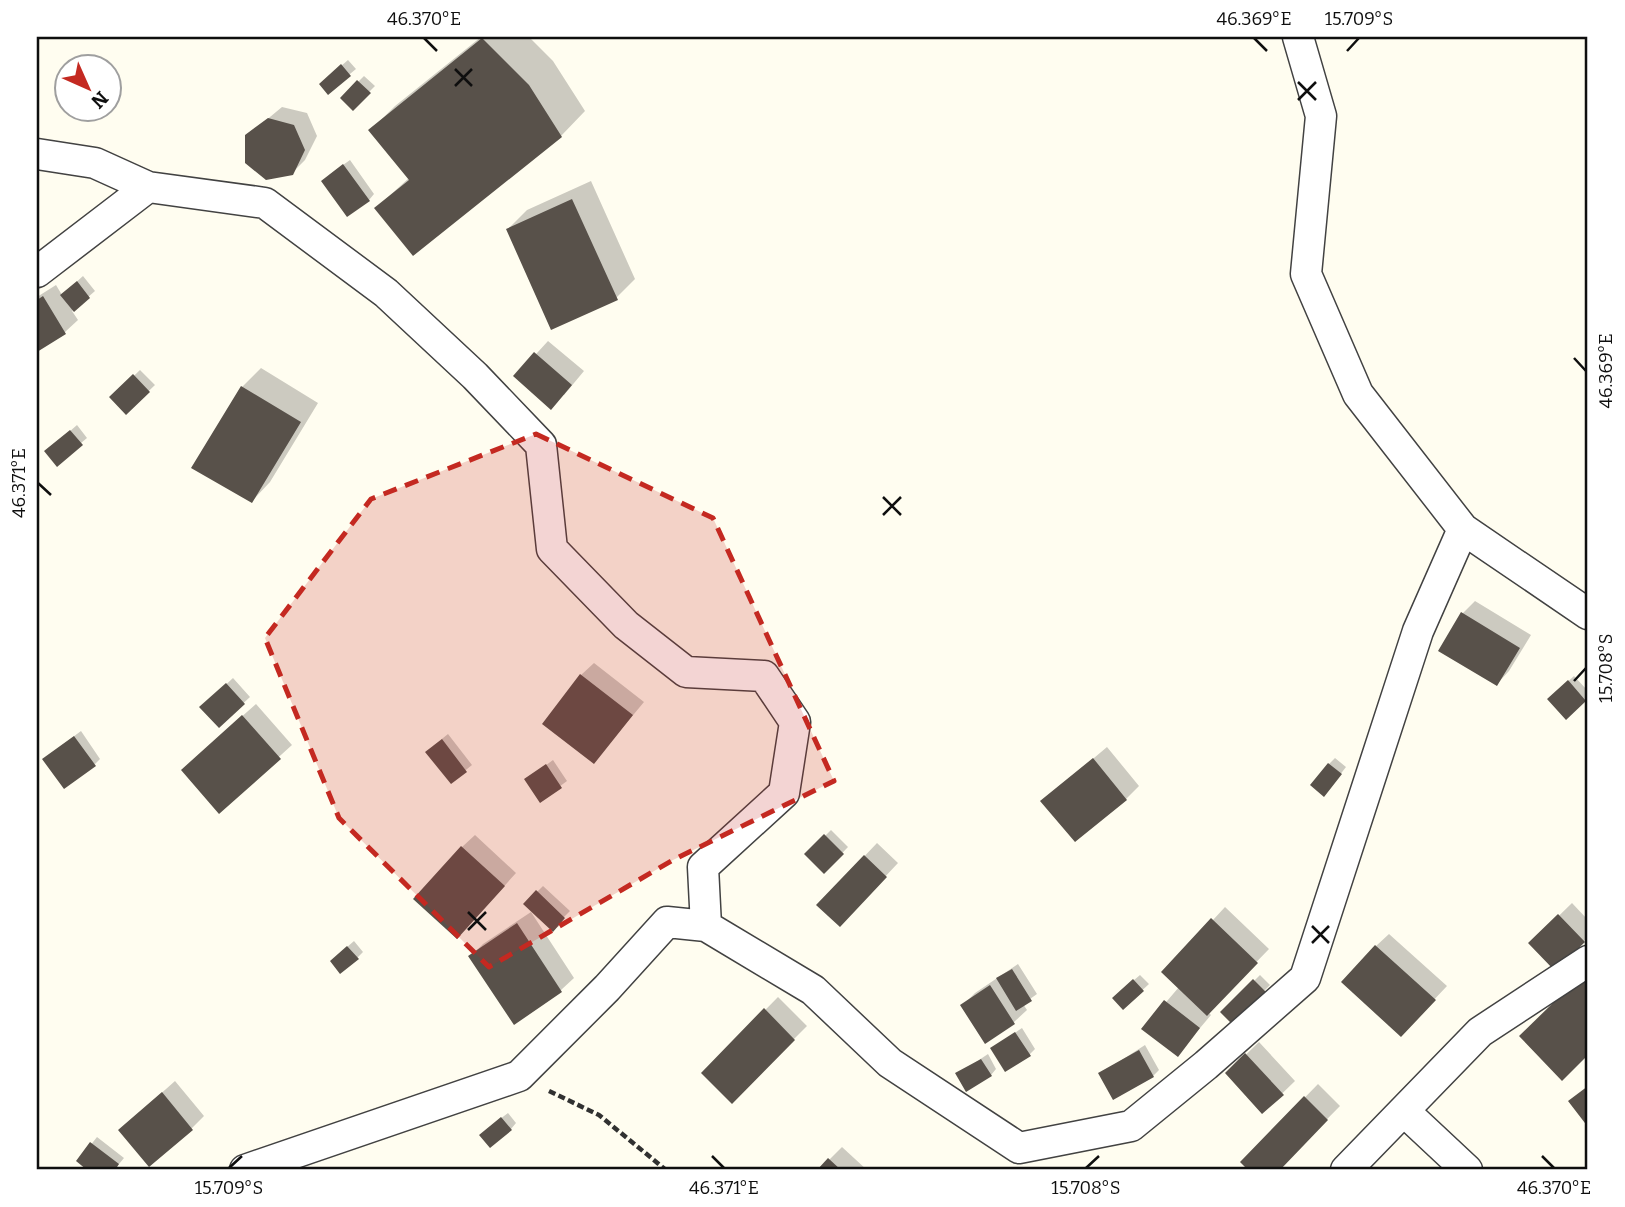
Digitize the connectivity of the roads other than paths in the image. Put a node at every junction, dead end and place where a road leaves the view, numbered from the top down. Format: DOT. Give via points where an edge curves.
graph roads {
  1 [pos="1298,37"];
  2 [pos="37,155"];
  3 [pos="148,187"];
  4 [pos="37,272"];
  5 [pos="1463,530"];
  6 [pos="1588,614"];
  7 [pos="706,926"];
  8 [pos="1588,961"];
  9 [pos="1405,1112"];
  10 [pos="245,1170"];
  11 [pos="1346,1170"];
  12 [pos="1467,1170"];
  1 -- 5 [label="street" via="1321,116 1306,274 1358,394"];
  2 -- 3 [label="street" via="95,163"];
  3 -- 4 [label="street"];
  3 -- 7 [label="street" via="265,203 386,293 541,445 552,549 626,625 686,672 764,676 795,722 784,793 703,867"];
  5 -- 6 [label="street"];
  5 -- 7 [label="street" via="1418,631 1306,978 1131,1126 1019,1148 890,1063 813,990"];
  7 -- 10 [label="street" via="667,922 519,1076"];
  8 -- 9 [label="street" via="1480,1032"];
  9 -- 11 [label="street"];
  9 -- 12 [label="street"];
}
